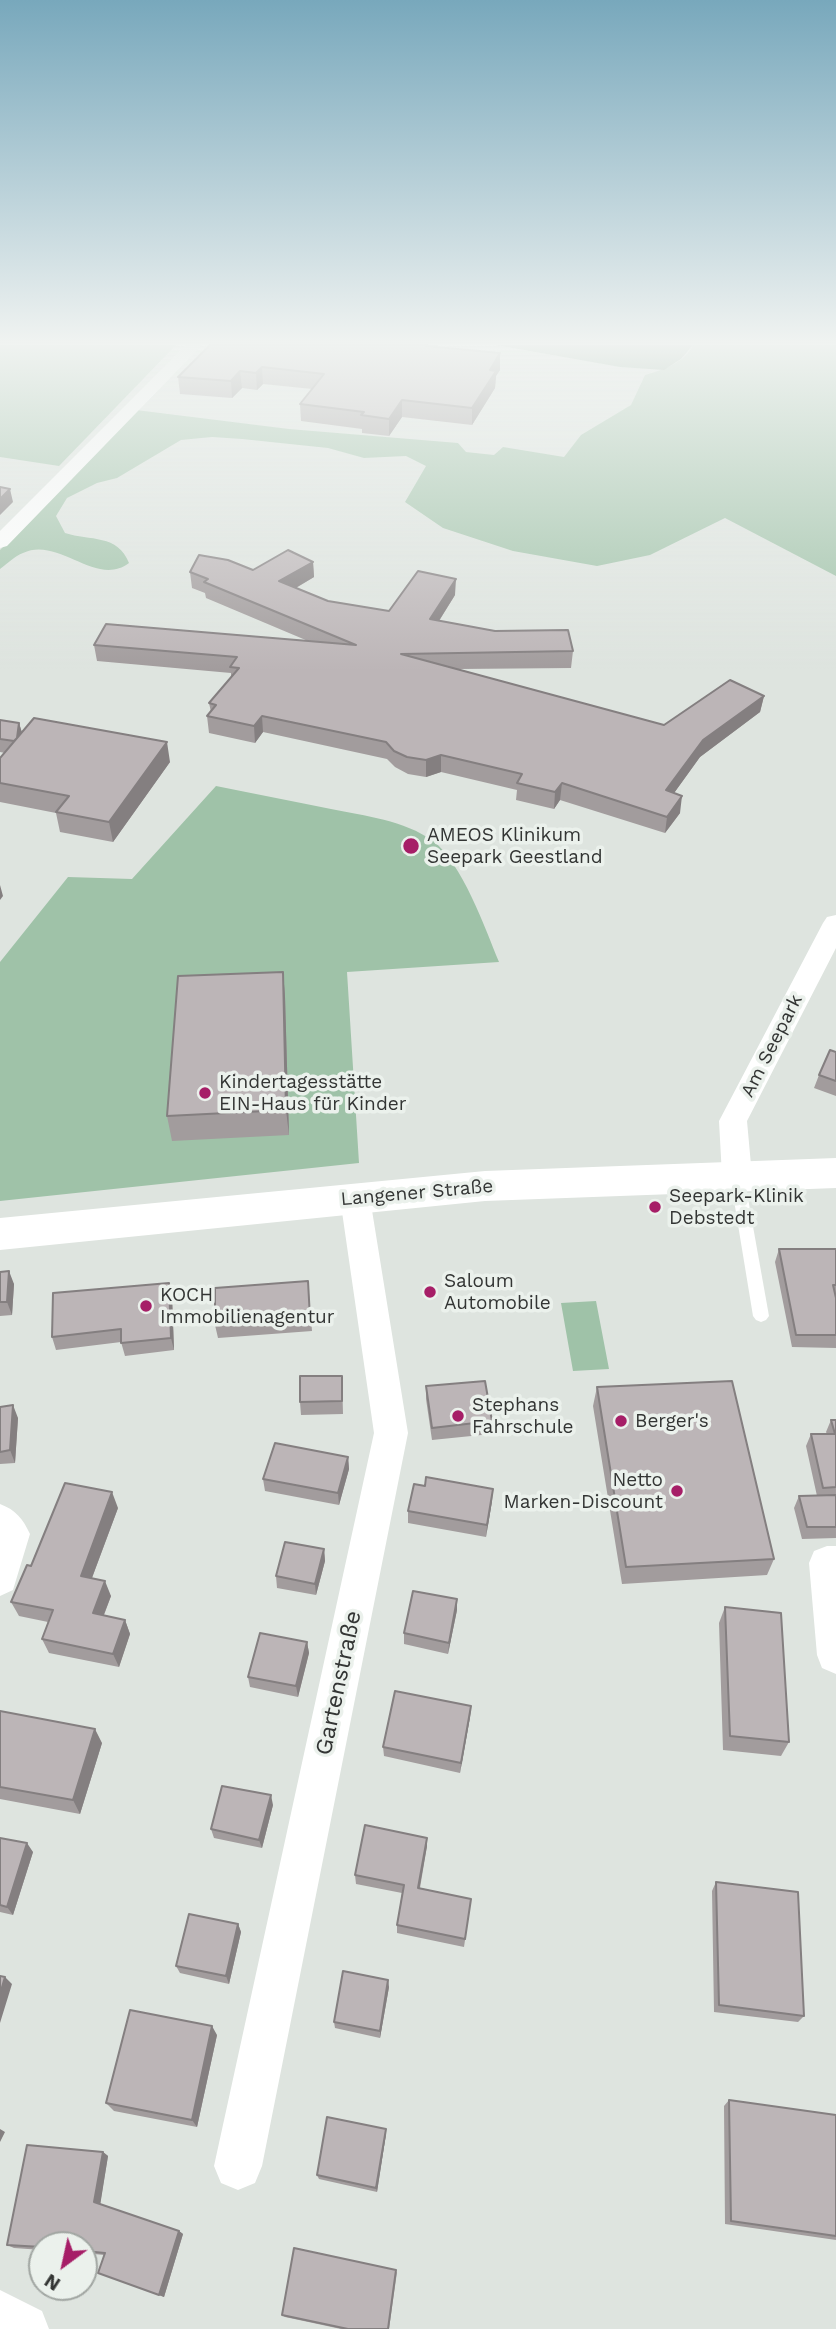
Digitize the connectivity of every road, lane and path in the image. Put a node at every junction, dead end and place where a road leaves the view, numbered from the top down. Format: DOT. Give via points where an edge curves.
graph roads {
  1 [pos="87,454"];
  2 [pos="0,542"];
  3 [pos="836,923"];
  4 [pos="836,1173"];
  5 [pos="737,1176"];
  6 [pos="355,1198"];
  7 [pos="0,1234"];
  8 [pos="761,1316"];
  9 [pos="0,1521"];
  10 [pos="836,1563"];
  11 [pos="0,1578"];
  12 [pos="836,1655"];
  13 [pos="238,2166"];
  14 [pos="0,2315"];
  15 [pos="24,2329"];
  1 -- 2 [label="street"];
  3 -- 5 [label="street, Am Seepark" via="733,1121"];
  4 -- 5 [label="main road, Langener Straße"];
  5 -- 6 [label="main road, Langener Straße" via="485,1186"];
  5 -- 8 [label="lane"];
  6 -- 7 [label="main road, Langener Straße"];
  6 -- 13 [label="street, Gartenstraße" via="391,1433"];
  9 -- 11 [label="street" via="12,1534"];
  10 -- 12 [label="street" via="827,1563"];
  14 -- 15 [label="street"];
}
